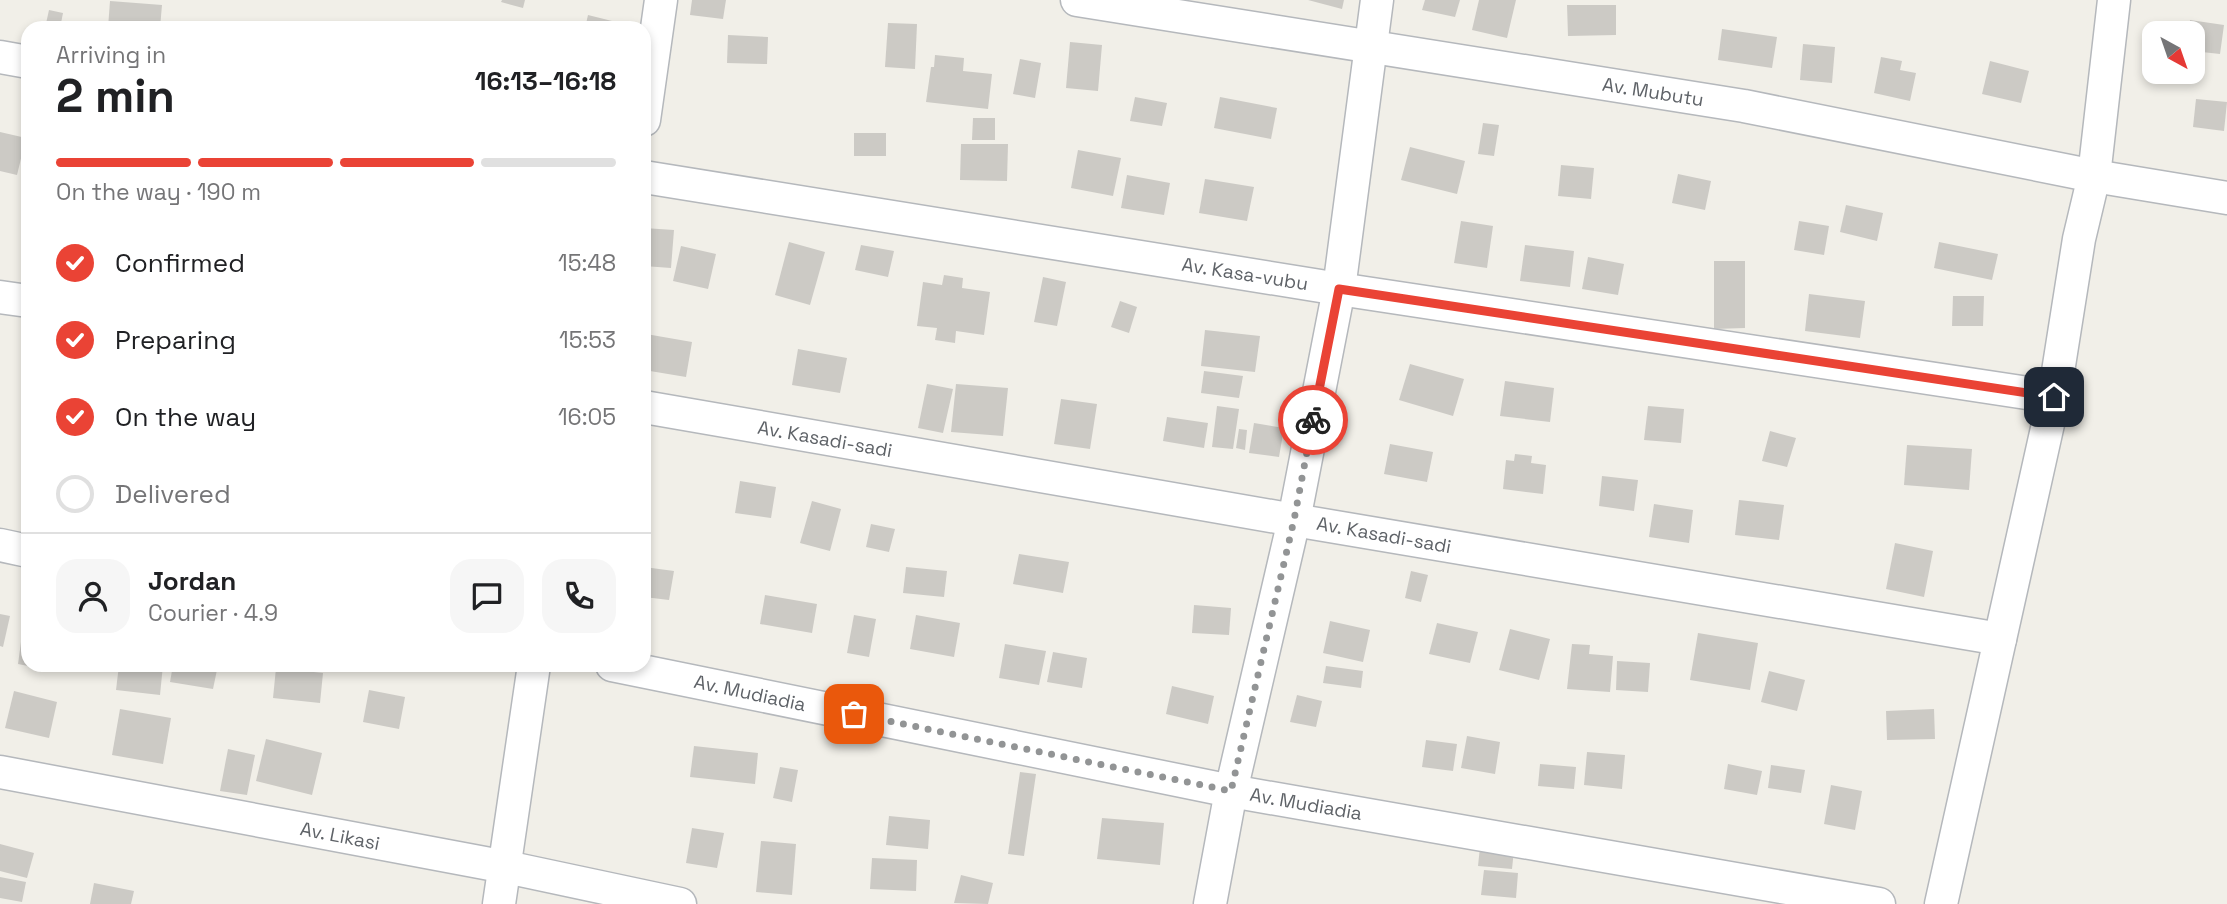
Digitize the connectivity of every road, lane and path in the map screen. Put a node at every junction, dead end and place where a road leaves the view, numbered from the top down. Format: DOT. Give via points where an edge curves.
graph roads {
  1 [pos="661,0"];
  2 [pos="1077,0"];
  3 [pos="1377,0"];
  4 [pos="2114,0"];
  5 [pos="1373,47"];
  6 [pos="0,57"];
  7 [pos="21,61"];
  8 [pos="651,71"];
  9 [pos="2094,176"];
  10 [pos="651,178"];
  11 [pos="2227,198"];
  12 [pos="1339,289"];
  13 [pos="0,296"];
  14 [pos="21,300"];
  15 [pos="2054,397"];
  16 [pos="651,408"];
  17 [pos="1294,520"];
  18 [pos="0,545"];
  19 [pos="21,550"];
  20 [pos="2000,639"];
  21 [pos="533,672"];
  22 [pos="646,672"];
  23 [pos="0,772"];
  24 [pos="1231,791"];
  25 [pos="506,867"];
  26 [pos="499,904"];
  27 [pos="680,904"];
  28 [pos="1210,904"];
  29 [pos="1879,904"];
  30 [pos="1941,904"];
  1 -- 8 [label="street"];
  2 -- 5 [label="street, Av. Mubutu"];
  3 -- 5 [label="street"];
  4 -- 9 [label="street"];
  5 -- 9 [label="street, Av. Mubutu" via="1744,106"];
  5 -- 12 [label="street"];
  6 -- 7 [label="street"];
  9 -- 11 [label="street, Av. Mubutu"];
  9 -- 15 [label="street" via="2079,239"];
  10 -- 12 [label="street, Av. Kasa-vubu"];
  12 -- 15 [label="street, Av. Kasa-vubu"];
  12 -- 17 [label="street"];
  13 -- 14 [label="street"];
  15 -- 20 [label="street"];
  16 -- 17 [label="street, Av. Kasadi-sadi"];
  17 -- 20 [label="street, Av. Kasadi-sadi"];
  17 -- 24 [label="street"];
  18 -- 19 [label="street"];
  20 -- 30 [label="street"];
  21 -- 25 [label="street"];
  22 -- 24 [label="street, Av. Mudiadia"];
  23 -- 25 [label="street, Av. Likasi"];
  24 -- 28 [label="street"];
  24 -- 29 [label="street, Av. Mudiadia"];
  25 -- 26 [label="street"];
  25 -- 27 [label="street, Av. Likasi"];
}
